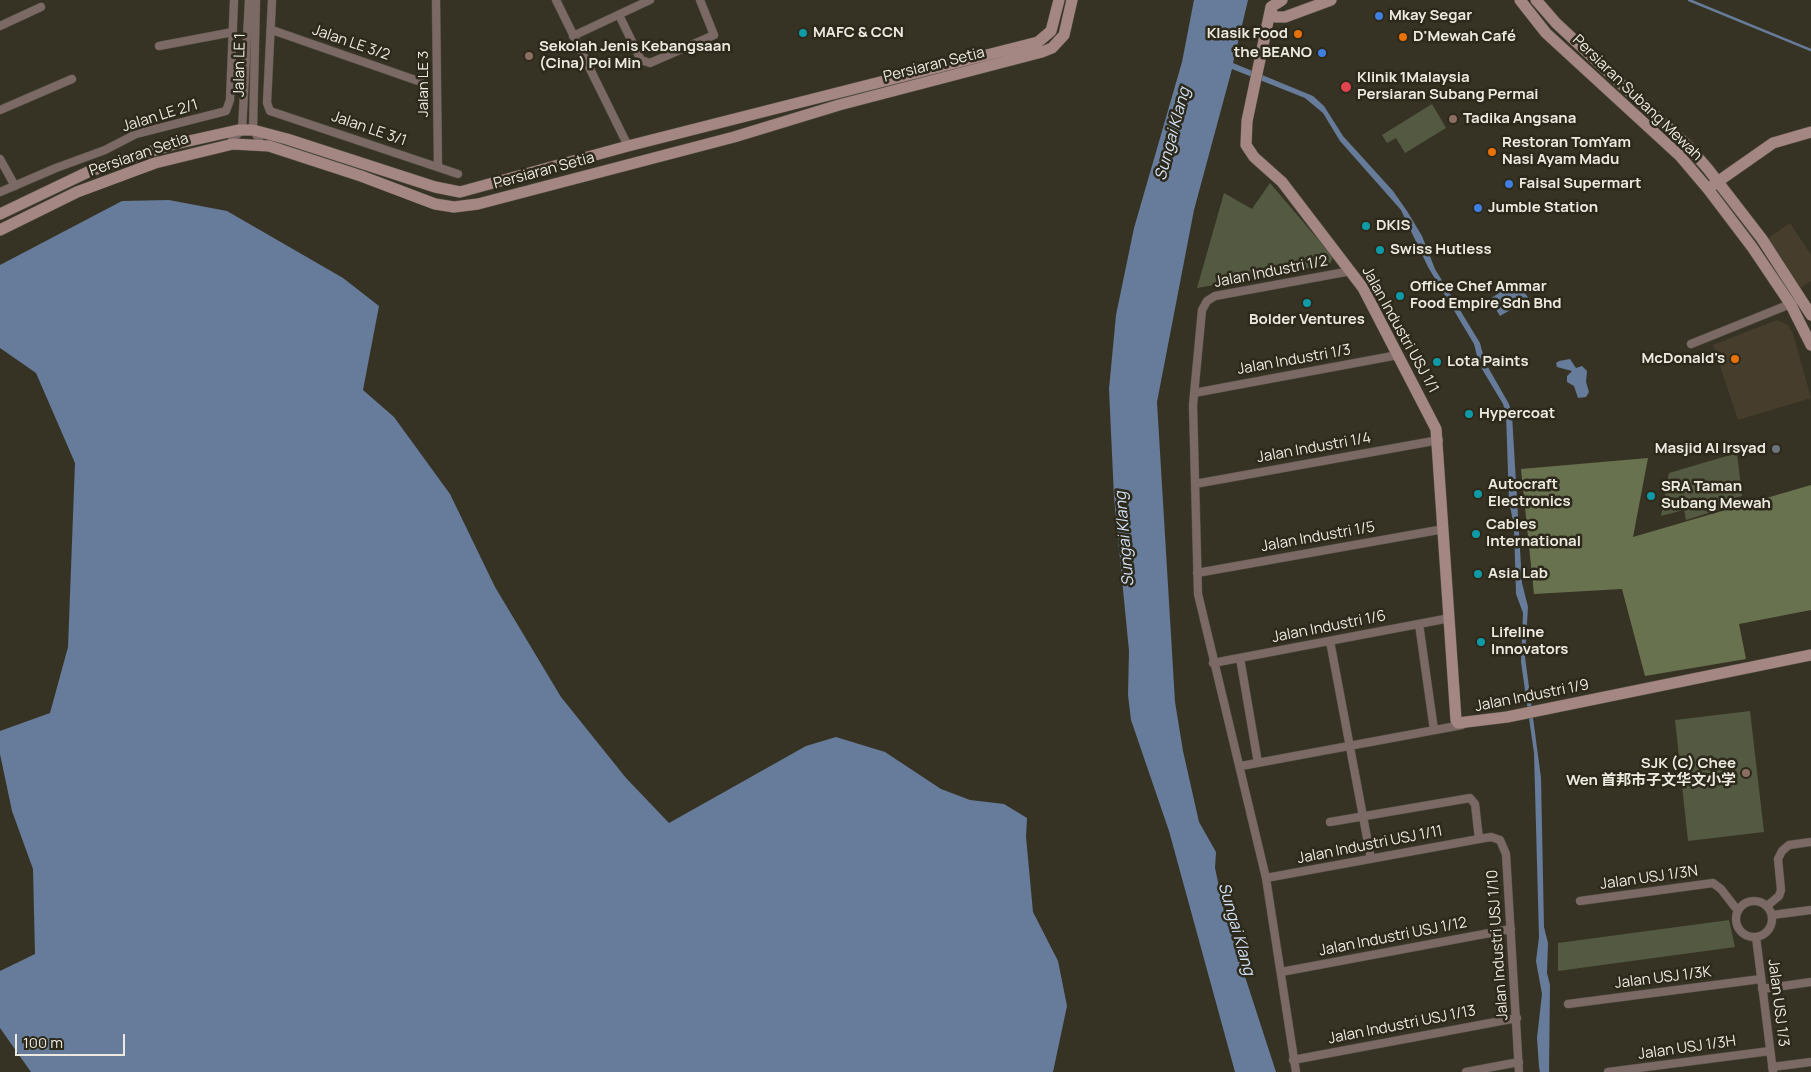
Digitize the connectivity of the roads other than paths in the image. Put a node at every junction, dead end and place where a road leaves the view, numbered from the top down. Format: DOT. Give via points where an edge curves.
graph roads {
  1 [pos="234,0"];
  2 [pos="249,0"];
  3 [pos="256,0"];
  4 [pos="272,0"];
  5 [pos="436,0"];
  6 [pos="556,0"];
  7 [pos="650,0"];
  8 [pos="700,0"];
  9 [pos="1059,0"];
  10 [pos="1072,0"];
  11 [pos="1282,0"];
  12 [pos="1331,0"];
  13 [pos="1520,0"];
  14 [pos="1536,0"];
  15 [pos="41,7"];
  16 [pos="1270,13"];
  17 [pos="619,15"];
  18 [pos="0,26"];
  19 [pos="272,30"];
  20 [pos="232,32"];
  21 [pos="1048,35"];
  22 [pos="573,36"];
  23 [pos="1056,45"];
  24 [pos="159,46"];
  25 [pos="72,79"];
  26 [pos="421,82"];
  27 [pos="0,110"];
  28 [pos="247,130"];
  29 [pos="1811,132"];
  30 [pos="233,144"];
  31 [pos="259,145"];
  32 [pos="628,146"];
  33 [pos="0,159"];
  34 [pos="633,163"];
  35 [pos="438,167"];
  36 [pos="1708,169"];
  37 [pos="1732,171"];
  38 [pos="458,174"];
  39 [pos="1718,182"];
  40 [pos="15,186"];
  41 [pos="1708,189"];
  42 [pos="0,192"];
  43 [pos="1730,198"];
  44 [pos="0,214"];
  45 [pos="0,230"];
  46 [pos="1351,271"];
  47 [pos="1801,298"];
  48 [pos="1790,305"];
  49 [pos="1811,315"];
  50 [pos="1691,344"];
  51 [pos="1811,345"];
  52 [pos="1398,355"];
  53 [pos="1194,393"];
  54 [pos="1439,440"];
  55 [pos="1195,484"];
  56 [pos="1444,529"];
  57 [pos="1197,573"];
  58 [pos="1450,618"];
  59 [pos="1419,624"];
  60 [pos="1330,641"];
  61 [pos="1811,655"];
  62 [pos="1240,658"];
  63 [pos="1213,662"];
  64 [pos="1462,725"];
  65 [pos="1434,730"];
  66 [pos="1350,746"];
  67 [pos="1258,763"];
  68 [pos="1241,766"];
  69 [pos="1362,816"];
  70 [pos="1330,822"];
  71 [pos="1479,839"];
  72 [pos="1811,842"];
  73 [pos="1371,859"];
  74 [pos="1266,878"];
  75 [pos="1580,901"];
  76 [pos="1767,906"];
  77 [pos="1811,910"];
  78 [pos="1738,911"];
  79 [pos="1772,915"];
  80 [pos="1511,929"];
  81 [pos="1756,937"];
  82 [pos="1281,972"];
  83 [pos="1761,980"];
  84 [pos="1811,982"];
  85 [pos="1762,989"];
  86 [pos="1568,1004"];
  87 [pos="1517,1018"];
  88 [pos="1770,1051"];
  89 [pos="1293,1060"];
  90 [pos="1518,1062"];
  91 [pos="1811,1062"];
  92 [pos="1772,1069"];
  93 [pos="1296,1072"];
  94 [pos="1466,1072"];
  95 [pos="1519,1072"];
  96 [pos="1608,1072"];
  1 -- 20 [label="street, Jalan LE 2/1"];
  2 -- 28 [label="street, Jalan LE 1"];
  3 -- 28 [label="street, Jalan LE 1"];
  4 -- 19 [label="street"];
  5 -- 35 [label="street, Jalan LE 3"];
  6 -- 22 [label="street"];
  7 -- 17 [label="street"];
  8 -- 17 [label="street" via="714,35 650,63 641,60"];
  9 -- 21 [label="street" via="1055,22"];
  10 -- 23 [label="street" via="1064,35"];
  11 -- 16 [label="street" via="1271,7"];
  12 -- 16 [label="street" via="1284,17"];
  13 -- 41 [label="street, Persiaran Subang Mewah" via="1546,33 1680,156"];
  14 -- 36 [label="street, Persiaran Subang Mewah"];
  15 -- 18 [label="street"];
  16 -- 46 [label="street, Jalan Industri USJ 1/1" via="1246,139 1249,152 1282,182"];
  17 -- 22 [label="street"];
  19 -- 26 [label="street, Jalan LE 3/2"];
  19 -- 35 [label="street, Jalan LE 3/1" via="267,103 270,111"];
  20 -- 24 [label="street"];
  20 -- 40 [label="street, Jalan LE 2/1" via="230,100 226,111 136,134"];
  21 -- 23 [label="street"];
  21 -- 32 [label="street, Persiaran Setia" via="1038,42"];
  22 -- 32 [label="street"];
  23 -- 34 [label="street, Persiaran Setia" via="1042,52 840,104 758,130"];
  25 -- 27 [label="street"];
  28 -- 30 [label="street" via="232,139"];
  28 -- 31 [label="street" via="259,139"];
  28 -- 32 [label="street, Persiaran Setia" via="287,139 435,187 460,192"];
  28 -- 44 [label="street, Persiaran Setia" via="171,145 90,171"];
  29 -- 37 [label="street" via="1773,143"];
  30 -- 31 [label="street, Persiaran Setia"];
  30 -- 45 [label="street, Persiaran Setia" via="155,163 77,192"];
  31 -- 34 [label="street, Persiaran Setia" via="317,161 435,204 454,207 478,204"];
  32 -- 34 [label="street"];
  33 -- 40 [label="street"];
  35 -- 38 [label="street, Jalan LE 3/1"];
  36 -- 37 [label="street" via="1724,173"];
  36 -- 39 [label="street, Persiaran Subang Mewah"];
  37 -- 39 [label="street"];
  37 -- 43 [label="street" via="1728,185"];
  39 -- 41 [label="street"];
  39 -- 43 [label="street, Persiaran Subang Mewah"];
  40 -- 42 [label="street, Jalan LE 2/1"];
  41 -- 48 [label="street, Persiaran Subang Mewah"];
  43 -- 47 [label="street, Persiaran Subang Mewah"];
  46 -- 52 [label="street, Jalan Industri USJ 1/1"];
  46 -- 53 [label="street, Jalan Industri 1/2" via="1215,296 1207,301 1202,310"];
  47 -- 48 [label="street"];
  47 -- 49 [label="street, Persiaran Subang Mewah"];
  48 -- 50 [label="street"];
  48 -- 51 [label="street, Persiaran Subang Mewah"];
  52 -- 53 [label="street, Jalan Industri 1/3"];
  52 -- 54 [label="street, Jalan Industri USJ 1/1"];
  53 -- 55 [label="street"];
  54 -- 55 [label="street, Jalan Industri 1/4"];
  54 -- 56 [label="street, Jalan Industri USJ 1/1"];
  55 -- 57 [label="street"];
  56 -- 57 [label="street, Jalan Industri 1/5"];
  56 -- 58 [label="street, Jalan Industri USJ 1/1"];
  57 -- 63 [label="street" via="1202,620"];
  58 -- 59 [label="street, Jalan Industri 1/6"];
  58 -- 64 [label="street, Jalan Industri USJ 1/1" via="1456,720"];
  59 -- 60 [label="street, Jalan Industri 1/6"];
  59 -- 65 [label="street"];
  60 -- 62 [label="street, Jalan Industri 1/6"];
  60 -- 66 [label="street"];
  61 -- 64 [label="street, Jalan Industri 1/9"];
  62 -- 63 [label="street, Jalan Industri 1/6"];
  62 -- 67 [label="street"];
  63 -- 68 [label="street"];
  64 -- 65 [label="street, Jalan Industri 1/9"];
  65 -- 66 [label="street, Jalan Industri 1/9"];
  66 -- 67 [label="street, Jalan Industri 1/9"];
  66 -- 69 [label="street"];
  67 -- 68 [label="street, Jalan Industri 1/9"];
  68 -- 74 [label="street"];
  69 -- 70 [label="street"];
  69 -- 71 [label="street" via="1470,798 1475,804"];
  69 -- 73 [label="street"];
  71 -- 73 [label="street, Jalan Industri USJ 1/11"];
  71 -- 80 [label="street, Jalan Industri USJ 1/10" via="1496,838 1505,848"];
  72 -- 76 [label="street" via="1789,845 1782,851 1778,859 1781,890"];
  73 -- 74 [label="street, Jalan Industri USJ 1/11"];
  74 -- 82 [label="street"];
  75 -- 78 [label="street, Jalan USJ 1/3N" via="1713,883"];
  76 -- 78 [label="street" via="1748,902"];
  76 -- 79 [label="street"];
  77 -- 79 [label="street"];
  78 -- 81 [label="street" via="1739,929"];
  79 -- 81 [label="street" via="1767,932"];
  80 -- 82 [label="street, Jalan Industri USJ 1/12"];
  80 -- 87 [label="street, Jalan Industri USJ 1/10"];
  81 -- 83 [label="street, Jalan USJ 1/3"];
  82 -- 89 [label="street"];
  83 -- 85 [label="street, Jalan USJ 1/3"];
  83 -- 86 [label="street, Jalan USJ 1/3K"];
  84 -- 85 [label="street"];
  85 -- 88 [label="street, Jalan USJ 1/3"];
  87 -- 89 [label="street, Jalan Industri USJ 1/13"];
  87 -- 90 [label="street, Jalan Industri USJ 1/10"];
  88 -- 92 [label="street, Jalan USJ 1/3"];
  88 -- 96 [label="street, Jalan USJ 1/3H"];
  89 -- 93 [label="street"];
  90 -- 94 [label="street"];
  90 -- 95 [label="street, Jalan Industri USJ 1/10"];
  91 -- 92 [label="street"];
}
